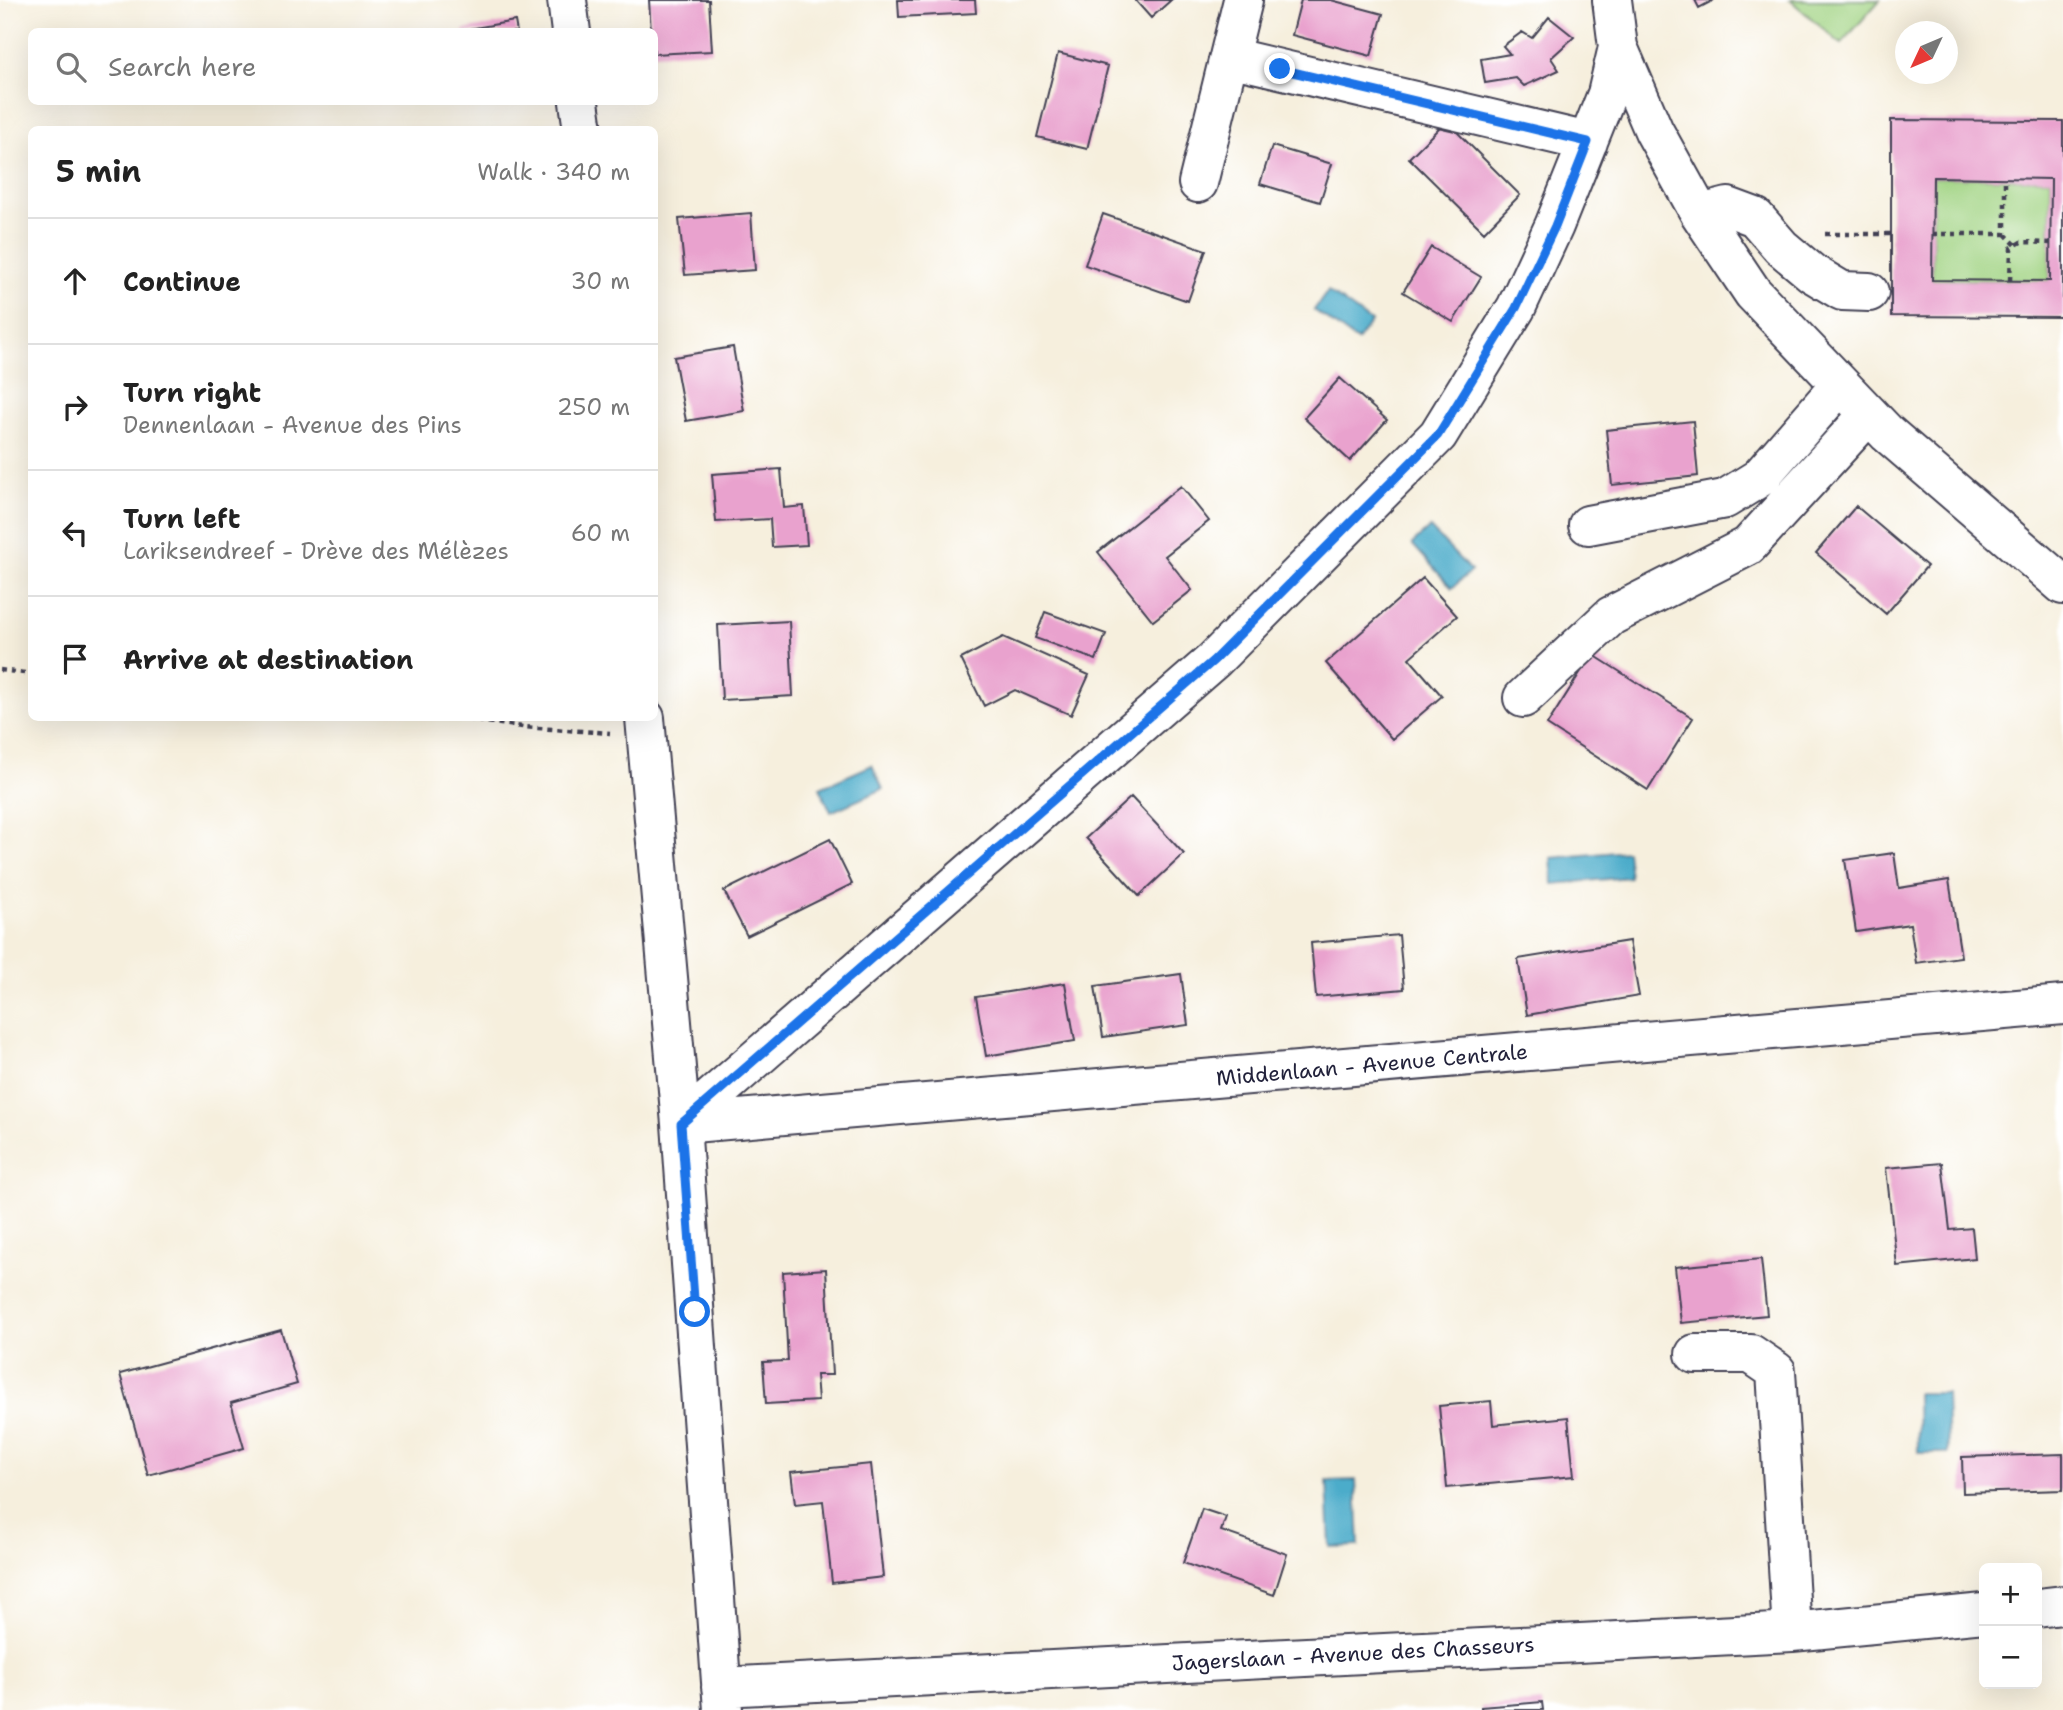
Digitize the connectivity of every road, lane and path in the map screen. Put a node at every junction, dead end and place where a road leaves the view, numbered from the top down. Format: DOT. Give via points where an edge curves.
graph roads {
  1 [pos="567,0"];
  2 [pos="1243,0"];
  3 [pos="1612,0"];
  4 [pos="570,28"];
  5 [pos="1618,47"];
  6 [pos="1229,57"];
  7 [pos="579,105"];
  8 [pos="582,126"];
  9 [pos="1588,142"];
  10 [pos="2005,178"];
  11 [pos="1198,183"];
  12 [pos="1700,214"];
  13 [pos="1772,234"];
  14 [pos="1891,234"];
  15 [pos="1932,234"];
  16 [pos="2005,234"];
  17 [pos="2050,243"];
  18 [pos="2016,245"];
  19 [pos="2010,281"];
  20 [pos="1869,292"];
  21 [pos="1840,384"];
  22 [pos="1869,414"];
  23 [pos="1588,525"];
  24 [pos="2063,585"];
  25 [pos="0,670"];
  26 [pos="28,674"];
  27 [pos="1523,698"];
  28 [pos="480,721"];
  29 [pos="645,721"];
  30 [pos="611,733"];
  31 [pos="2063,1005"];
  32 [pos="681,1124"];
  33 [pos="1695,1354"];
  34 [pos="2063,1605"];
  35 [pos="2042,1607"];
  36 [pos="1979,1613"];
  37 [pos="1791,1632"];
  38 [pos="722,1698"];
  1 -- 4 [label="street"];
  2 -- 6 [label="street"];
  3 -- 5 [label="street"];
  5 -- 9 [label="street" via="1607,94"];
  5 -- 12 [label="street" via="1654,131"];
  6 -- 9 [label="street"];
  6 -- 11 [label="street"];
  7 -- 8 [label="street"];
  9 -- 32 [label="street" via="1516,308 1438,435 1214,660"];
  10 -- 16 [label="path"];
  12 -- 13 [label="street" via="1728,206 1755,217"];
  12 -- 21 [label="street" via="1753,293"];
  13 -- 14 [label="path"];
  13 -- 20 [label="street" via="1822,279 1842,290"];
  15 -- 16 [label="path"];
  16 -- 18 [label="path"];
  17 -- 18 [label="path"];
  18 -- 19 [label="path" via="2011,248"];
  21 -- 22 [label="street"];
  21 -- 23 [label="street" via="1759,478 1725,499"];
  22 -- 24 [label="street"];
  22 -- 27 [label="street" via="1748,546 1611,616"];
  25 -- 26 [label="path"];
  28 -- 30 [label="path"];
  29 -- 32 [label="street"];
  31 -- 32 [label="street, Middenlaan - Avenue Centrale"];
  32 -- 38 [label="street"];
  33 -- 37 [label="street" via="1751,1354 1776,1371"];
  34 -- 35 [label="street"];
  36 -- 37 [label="street, Jagerslaan - Avenue des Chasseurs"];
  37 -- 38 [label="street, Jagerslaan - Avenue des Chasseurs"];
}
